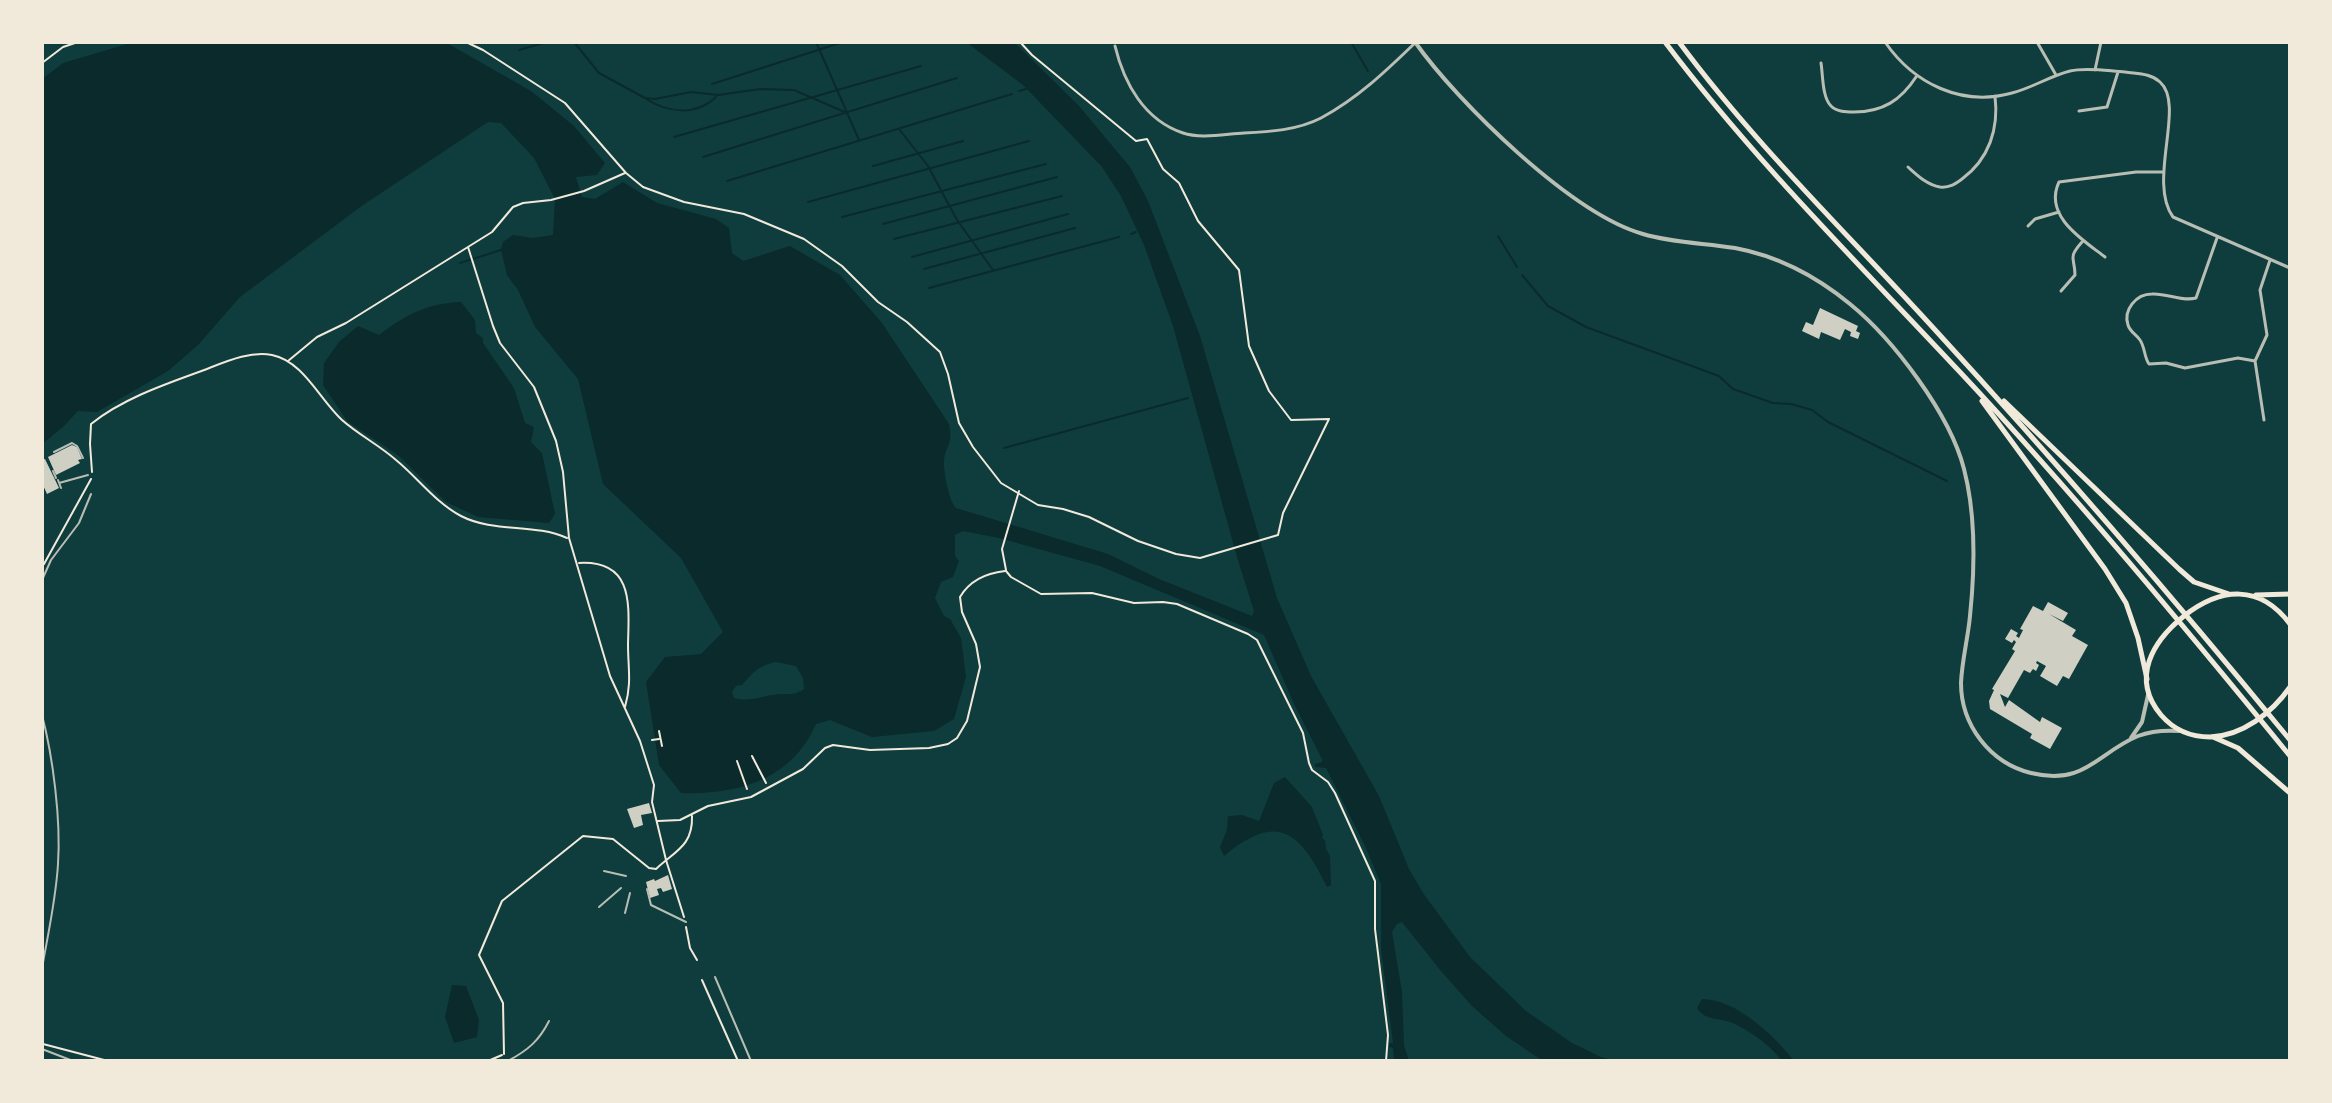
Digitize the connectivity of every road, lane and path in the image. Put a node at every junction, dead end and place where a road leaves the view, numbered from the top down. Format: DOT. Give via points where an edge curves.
graph roads {
  1 [pos="78,42"];
  2 [pos="466,42"];
  3 [pos="1020,42"];
  4 [pos="1416,42"];
  5 [pos="1665,42"];
  6 [pos="1679,42"];
  7 [pos="1885,42"];
  8 [pos="2037,42"];
  9 [pos="2101,42"];
  10 [pos="1115,46"];
  11 [pos="42,63"];
  12 [pos="1821,63"];
  13 [pos="2095,70"];
  14 [pos="2118,72"];
  15 [pos="2056,75"];
  16 [pos="1916,77"];
  17 [pos="1995,96"];
  18 [pos="2079,111"];
  19 [pos="1908,167"];
  20 [pos="2164,172"];
  21 [pos="626,173"];
  22 [pos="2059,212"];
  23 [pos="2028,226"];
  24 [pos="2217,238"];
  25 [pos="2082,242"];
  26 [pos="469,250"];
  27 [pos="2105,257"];
  28 [pos="2270,260"];
  29 [pos="2290,268"];
  30 [pos="2061,291"];
  31 [pos="288,361"];
  32 [pos="2255,361"];
  33 [pos="1972,369"];
  34 [pos="1961,373"];
  35 [pos="2264,420"];
  36 [pos="66,440"];
  37 [pos="72,443"];
  38 [pos="54,452"];
  39 [pos="83,458"];
  40 [pos="53,471"];
  41 [pos="88,475"];
  42 [pos="58,480"];
  43 [pos="61,488"];
  44 [pos="1019,491"];
  45 [pos="91,494"];
  46 [pos="569,538"];
  47 [pos="578,563"];
  48 [pos="42,568"];
  49 [pos="1006,571"];
  50 [pos="42,580"];
  51 [pos="2229,594"];
  52 [pos="2290,594"];
  53 [pos="2251,596"];
  54 [pos="2290,624"];
  55 [pos="2147,679"];
  56 [pos="2290,687"];
  57 [pos="2149,691"];
  58 [pos="625,710"];
  59 [pos="42,715"];
  60 [pos="659,731"];
  61 [pos="2182,731"];
  62 [pos="2213,737"];
  63 [pos="660,738"];
  64 [pos="652,740"];
  65 [pos="2130,740"];
  66 [pos="2290,740"];
  67 [pos="662,746"];
  68 [pos="752,756"];
  69 [pos="2290,756"];
  70 [pos="737,761"];
  71 [pos="766,783"];
  72 [pos="747,789"];
  73 [pos="2290,793"];
  74 [pos="692,815"];
  75 [pos="657,821"];
  76 [pos="666,860"];
  77 [pos="604,871"];
  78 [pos="626,876"];
  79 [pos="621,888"];
  80 [pos="647,889"];
  81 [pos="630,893"];
  82 [pos="599,907"];
  83 [pos="625,913"];
  84 [pos="686,922"];
  85 [pos="697,960"];
  86 [pos="42,968"];
  87 [pos="715,977"];
  88 [pos="702,980"];
  89 [pos="549,1021"];
  90 [pos="43,1044"];
  91 [pos="42,1049"];
  92 [pos="73,1061"];
  93 [pos="108,1061"];
  94 [pos="488,1061"];
  95 [pos="508,1061"];
  96 [pos="738,1061"];
  97 [pos="751,1061"];
  98 [pos="1386,1061"];
  1 -- 11 [label="path"];
  2 -- 21 [label="path" via="565,103"];
  3 -- 44 [label="path" via="1136,141 1147,139 1198,221 1239,270 1249,346 1269,391 1291,420 1329,419 1283,513 1278,535 1200,558 1138,541 1089,517 1038,505"];
  4 -- 10 [label="street" via="1371,86 1317,120 1291,128 1200,135 1183,134 1142,105 1126,81"];
  4 -- 65 [label="street" via="1534,167 1615,224 1780,261 1816,279 1868,319 1938,409 1965,472 1973,569 1961,685 1977,736 2006,763 2044,775 2084,769"];
  5 -- 34 [label="main road" via="1773,172"];
  6 -- 33 [label="main road" via="1790,175"];
  7 -- 16 [label="street"];
  8 -- 15 [label="street"];
  9 -- 13 [label="street"];
  12 -- 16 [label="street" via="1827,98 1841,111 1873,111 1891,104"];
  13 -- 14 [label="street"];
  13 -- 15 [label="street"];
  14 -- 18 [label="street" via="2107,107"];
  14 -- 20 [label="street" via="2151,76 2163,84 2170,99"];
  15 -- 17 [label="street"];
  16 -- 17 [label="street" via="1951,93"];
  17 -- 19 [label="street" via="1994,132 1985,155 1969,174 1952,186 1938,187"];
  20 -- 22 [label="street" via="2059,182"];
  20 -- 24 [label="street" via="2165,206 2173,217"];
  21 -- 26 [label="path" via="584,191 513,207"];
  21 -- 44 [label="path" via="665,197 744,214 793,234 842,266 940,352 959,423 1001,483"];
  22 -- 23 [label="street"];
  22 -- 25 [label="street"];
  24 -- 28 [label="street"];
  24 -- 32 [label="street" via="2196,298 2143,295 2128,309 2126,321 2153,365 2185,368 2238,358"];
  25 -- 27 [label="street"];
  25 -- 30 [label="street" via="2071,262 2075,275"];
  26 -- 31 [label="path" via="317,337"];
  26 -- 46 [label="path" via="500,343 534,387 556,441"];
  28 -- 29 [label="street"];
  28 -- 32 [label="street" via="2260,290 2267,335"];
  31 -- 46 [label="path" via="344,422 460,516"];
  31 -- 48 [label="path" via="263,354 238,358 177,380 91,424 92,475"];
  32 -- 35 [label="street"];
  33 -- 51 [label="main road" via="2179,569 2194,582"];
  33 -- 66 [label="main road"];
  34 -- 55 [label="main road" via="2126,603"];
  34 -- 69 [label="main road"];
  36 -- 37 [label="street"];
  37 -- 38 [label="street"];
  37 -- 39 [label="street"];
  40 -- 42 [label="street"];
  41 -- 42 [label="street"];
  42 -- 43 [label="street"];
  44 -- 49 [label="path" via="1002,549"];
  45 -- 50 [label="street"];
  46 -- 47 [label="path"];
  47 -- 58 [label="path"];
  47 -- 58 [label="path" via="609,568 627,591 631,684"];
  49 -- 74 [label="path" via="992,571 960,597 980,667 967,721 957,738 948,744 899,750 833,745 769,789"];
  49 -- 98 [label="path" via="1041,594 1092,593 1134,603 1177,604 1257,640 1303,733 1312,770 1335,793 1375,881"];
  51 -- 53 [label="main road"];
  51 -- 55 [label="main road" via="2198,605 2161,637 2150,657"];
  52 -- 53 [label="main road"];
  53 -- 54 [label="main road" via="2273,606"];
  55 -- 57 [label="main road"];
  56 -- 62 [label="main road" via="2249,726"];
  57 -- 61 [label="main road" via="2161,715"];
  57 -- 65 [label="street" via="2142,722"];
  58 -- 75 [label="path" via="654,785"];
  59 -- 86 [label="street" via="58,852"];
  60 -- 63 [label="path"];
  61 -- 62 [label="main road"];
  61 -- 65 [label="street"];
  62 -- 73 [label="main road" via="2238,748"];
  63 -- 64 [label="path"];
  63 -- 67 [label="path"];
  68 -- 71 [label="path"];
  70 -- 72 [label="path"];
  74 -- 75 [label="path"];
  74 -- 76 [label="path" via="690,837"];
  75 -- 76 [label="path"];
  76 -- 84 [label="path"];
  76 -- 94 [label="path" via="649,868 613,839 583,836 502,901 479,955 503,1003 504,1054"];
  77 -- 78 [label="street"];
  79 -- 82 [label="street"];
  80 -- 84 [label="street" via="651,905"];
  81 -- 83 [label="street"];
  84 -- 85 [label="path"];
  87 -- 97 [label="street"];
  88 -- 96 [label="path"];
  89 -- 95 [label="street" via="541,1038"];
  90 -- 93 [label="path"];
  91 -- 92 [label="street"];
}
